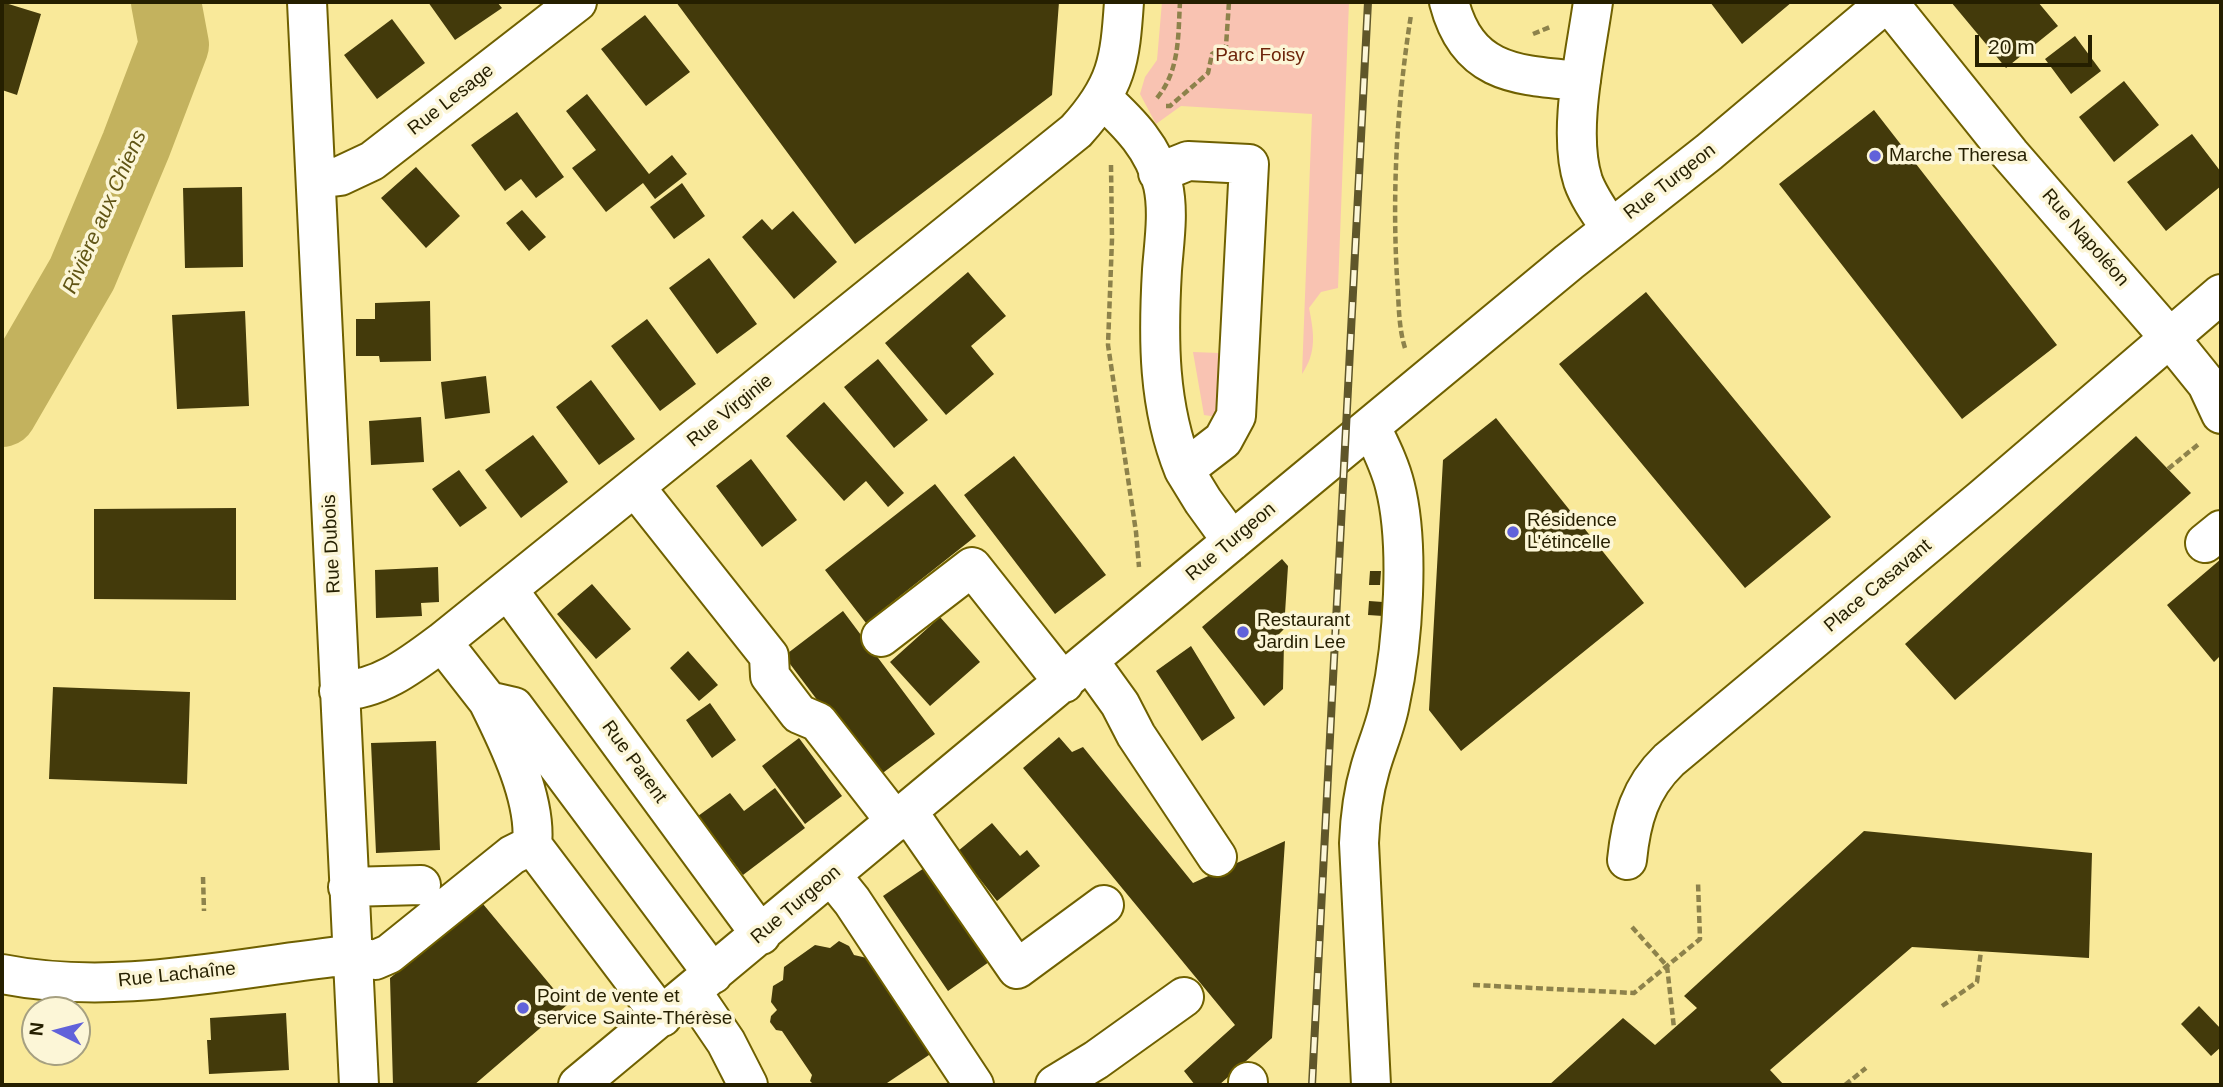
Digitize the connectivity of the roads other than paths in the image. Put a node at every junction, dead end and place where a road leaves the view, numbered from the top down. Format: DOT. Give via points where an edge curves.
graph roads {
  1 [pos="307,2"];
  2 [pos="577,2"];
  3 [pos="1124,2"];
  4 [pos="1592,2"];
  5 [pos="1888,2"];
  6 [pos="1431,3"];
  7 [pos="1581,81"];
  8 [pos="1103,99"];
  9 [pos="1158,173"];
  10 [pos="316,179"];
  11 [pos="1611,229"];
  12 [pos="2221,294"];
  13 [pos="2169,337"];
  14 [pos="1371,427"];
  15 [pos="2211,428"];
  16 [pos="1184,470"];
  17 [pos="635,487"];
  18 [pos="1232,541"];
  19 [pos="508,590"];
  20 [pos="881,637"];
  21 [pos="442,642"];
  22 [pos="1076,672"];
  23 [pos="339,691"];
  24 [pos="488,701"];
  25 [pos="572,785"];
  26 [pos="902,817"];
  27 [pos="532,831"];
  28 [pos="1217,857"];
  29 [pos="1627,860"];
  30 [pos="831,875"];
  31 [pos="421,885"];
  32 [pos="348,887"];
  33 [pos="1104,905"];
  34 [pos="761,935"];
  35 [pos="351,955"];
  36 [pos="2,974"];
  37 [pos="703,983"];
  38 [pos="1184,997"];
  39 [pos="662,1017"];
  40 [pos="359,1085"];
  41 [pos="578,1085"];
  42 [pos="748,1085"];
  43 [pos="974,1085"];
  44 [pos="1055,1085"];
  45 [pos="1371,1085"];
  1 -- 10 [label="street, Rue Dubois"];
  2 -- 10 [label="street, Rue Lesage" via="372,161 340,176"];
  3 -- 8 [label="street, Rue Virginie" via="1115,68"];
  4 -- 7 [label="street"];
  5 -- 11 [label="street, Rue Turgeon"];
  5 -- 13 [label="street, Rue Napoléon" via="2010,154"];
  6 -- 7 [label="street" via="1453,17 1462,35 1494,65 1513,74"];
  7 -- 11 [label="street" via="1581,171"];
  8 -- 9 [label="street" via="1141,138"];
  8 -- 17 [label="street, Rue Virginie" via="1048,155"];
  9 -- 16 [label="street" via="1165,214 1159,343 1162,386"];
  9 -- 16 [label="street" via="1188,162 1249,164 1236,416 1223,440"];
  10 -- 23 [label="street, Rue Dubois"];
  11 -- 14 [label="street, Rue Turgeon"];
  12 -- 13 [label="street, Place Casavant"];
  13 -- 15 [label="street, Rue Napoléon" via="2207,384"];
  13 -- 29 [label="street, Place Casavant" via="1669,760 1634,813"];
  14 -- 18 [label="street, Rue Turgeon"];
  14 -- 45 [label="street" via="1396,488 1402,600 1390,704 1361,811"];
  16 -- 18 [label="street"];
  17 -- 19 [label="street, Rue Virginie"];
  17 -- 26 [label="street" via="769,656 770,676 799,714 818,722"];
  18 -- 22 [label="street, Rue Turgeon"];
  19 -- 21 [label="street, Rue Virginie"];
  19 -- 34 [label="street, Rue Parent"];
  20 -- 22 [label="street" via="972,568"];
  21 -- 23 [label="street, Rue Virginie" via="397,675 354,691"];
  21 -- 24 [label="street"];
  22 -- 26 [label="street, Rue Turgeon"];
  22 -- 28 [label="street" via="1120,704 1136,736"];
  23 -- 32 [label="street, Rue Dubois"];
  24 -- 25 [label="street" via="514,708"];
  24 -- 27 [label="street" via="512,754"];
  25 -- 27 [label="street, Rue Lachaîne"];
  25 -- 37 [label="street"];
  26 -- 30 [label="street, Rue Turgeon"];
  26 -- 33 [label="street" via="1017,970"];
  27 -- 35 [label="street, Rue Lachaîne" via="512,855 389,954 375,960"];
  27 -- 39 [label="street"];
  30 -- 34 [label="street, Rue Turgeon"];
  30 -- 43 [label="street"];
  31 -- 32 [label="street"];
  32 -- 35 [label="street, Rue Dubois"];
  34 -- 37 [label="street, Rue Turgeon"];
  35 -- 36 [label="street, Rue Lachaîne" via="152,981 78,982"];
  35 -- 40 [label="street, Rue Dubois"];
  37 -- 39 [label="street, Rue Turgeon"];
  37 -- 42 [label="street"];
  38 -- 44 [label="street"];
  39 -- 41 [label="street, Rue Turgeon"];
}
